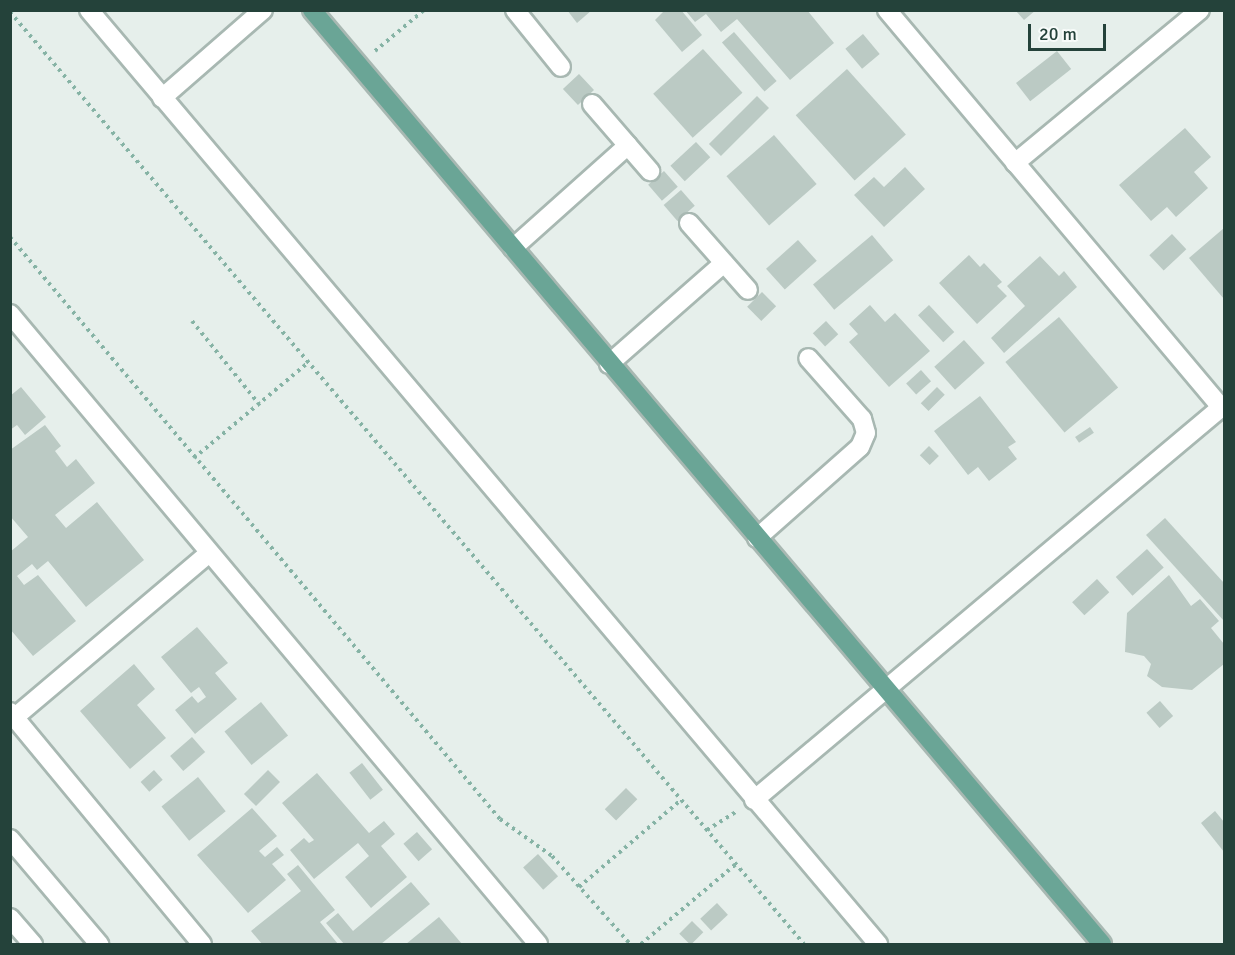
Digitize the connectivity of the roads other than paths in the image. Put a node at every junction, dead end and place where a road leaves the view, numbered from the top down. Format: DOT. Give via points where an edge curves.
graph roads {
  1 [pos="89,10"];
  2 [pos="263,10"];
  3 [pos="312,10"];
  4 [pos="515,10"];
  5 [pos="886,10"];
  6 [pos="1200,10"];
  7 [pos="561,67"];
  8 [pos="162,98"];
  9 [pos="592,104"];
  10 [pos="628,145"];
  11 [pos="1015,163"];
  12 [pos="650,171"];
  13 [pos="689,223"];
  14 [pos="513,248"];
  15 [pos="724,263"];
  16 [pos="748,290"];
  17 [pos="10,314"];
  18 [pos="808,358"];
  19 [pos="609,364"];
  20 [pos="1223,406"];
  21 [pos="757,538"];
  22 [pos="209,553"];
  23 [pos="885,689"];
  24 [pos="13,715"];
  25 [pos="754,800"];
  26 [pos="10,839"];
  27 [pos="10,918"];
  28 [pos="33,945"];
  29 [pos="99,945"];
  30 [pos="202,945"];
  31 [pos="538,945"];
  32 [pos="878,945"];
  33 [pos="1102,945"];
  1 -- 8 [label="street"];
  2 -- 8 [label="street"];
  3 -- 14 [label="main road"];
  4 -- 7 [label="street"];
  5 -- 11 [label="street"];
  6 -- 11 [label="street"];
  8 -- 25 [label="street"];
  9 -- 10 [label="street"];
  10 -- 12 [label="street"];
  10 -- 14 [label="street"];
  11 -- 20 [label="street"];
  13 -- 15 [label="street"];
  14 -- 19 [label="main road"];
  15 -- 16 [label="street"];
  15 -- 19 [label="street"];
  17 -- 22 [label="street"];
  18 -- 21 [label="street" via="862,419 864,440"];
  19 -- 21 [label="main road"];
  20 -- 23 [label="street"];
  21 -- 23 [label="main road"];
  22 -- 24 [label="street"];
  22 -- 31 [label="street"];
  23 -- 25 [label="street"];
  23 -- 33 [label="main road"];
  24 -- 30 [label="street"];
  25 -- 32 [label="street"];
  26 -- 29 [label="street"];
  27 -- 28 [label="street"];
}
